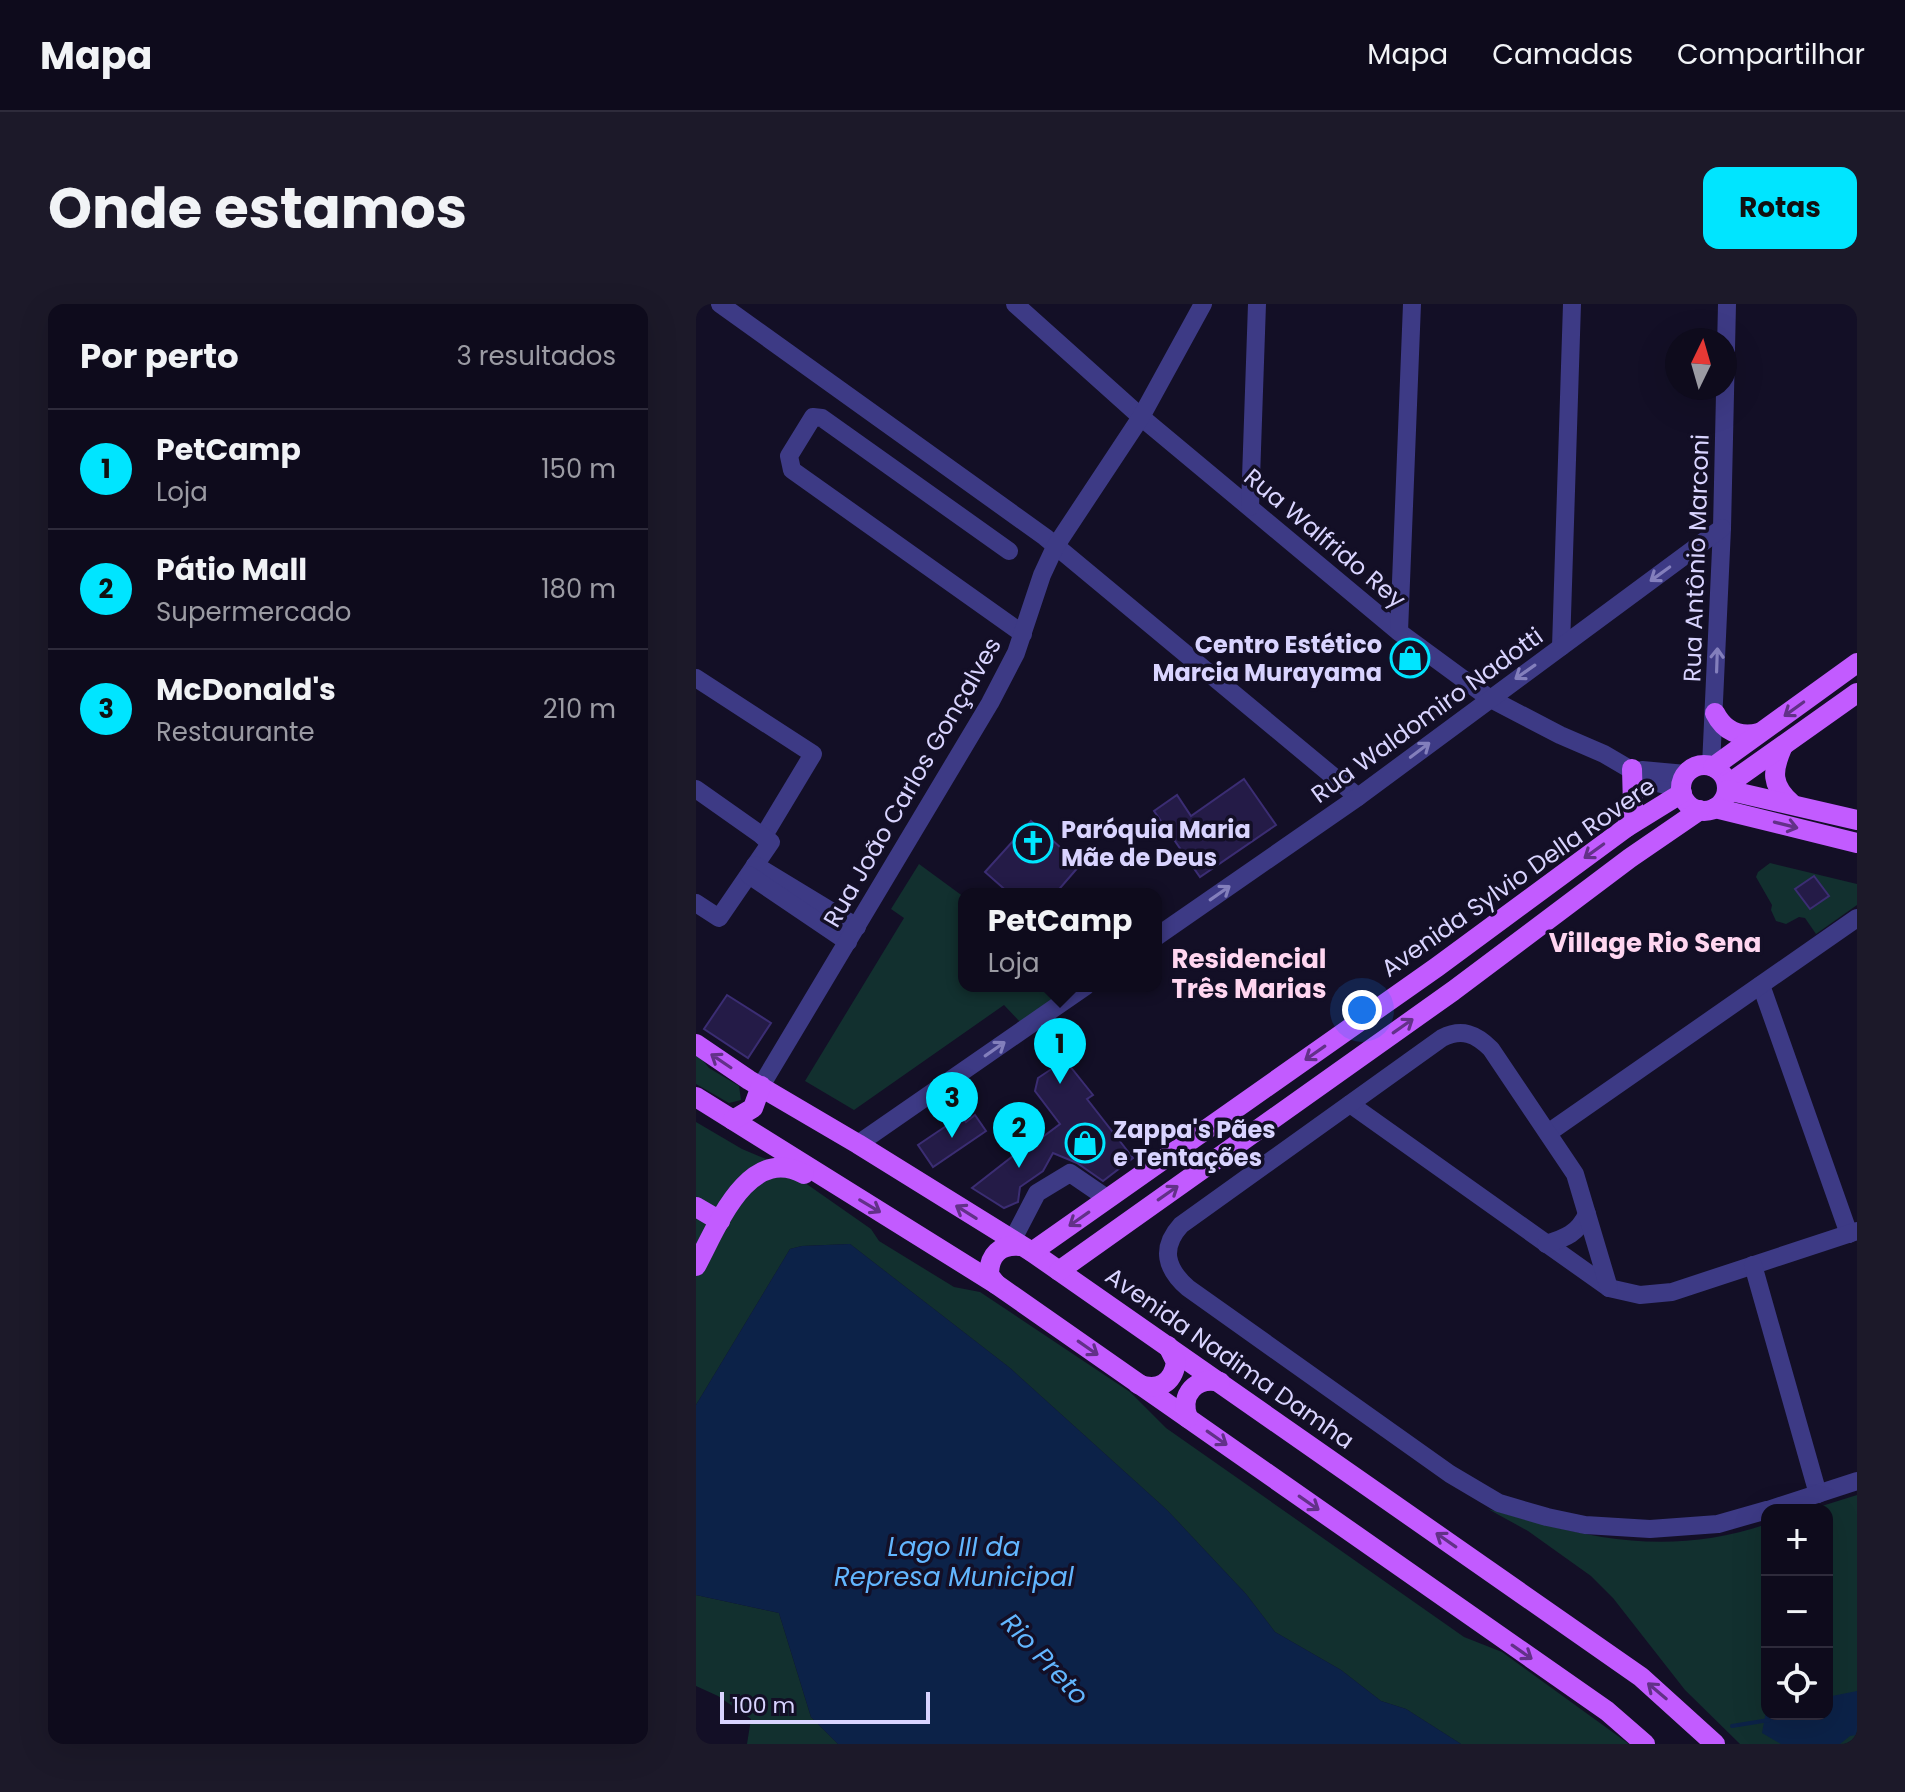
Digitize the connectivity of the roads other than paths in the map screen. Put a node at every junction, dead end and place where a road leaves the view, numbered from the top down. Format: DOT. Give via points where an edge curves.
graph roads {
  1 [pos="720,304"];
  2 [pos="1015,304"];
  3 [pos="1203,304"];
  4 [pos="1257,304"];
  5 [pos="1412,304"];
  6 [pos="1572,304"];
  7 [pos="1727,304"];
  8 [pos="1141,417"];
  9 [pos="1250,507"];
  10 [pos="1722,528"];
  11 [pos="1055,547"];
  12 [pos="1009,551"];
  13 [pos="1399,632"];
  14 [pos="1023,634"];
  15 [pos="1561,647"];
  16 [pos="1857,663"];
  17 [pos="696,678"];
  18 [pos="1857,693"];
  19 [pos="1489,698"];
  20 [pos="1715,713"];
  21 [pos="1759,733"];
  22 [pos="1782,748"];
  23 [pos="1712,766"];
  24 [pos="1632,769"];
  25 [pos="1683,785"];
  26 [pos="1727,787"];
  27 [pos="696,789"];
  28 [pos="1358,797"];
  29 [pos="1791,803"];
  30 [pos="1707,809"];
  31 [pos="1857,820"];
  32 [pos="1627,827"];
  33 [pos="763,837"];
  34 [pos="1857,843"];
  35 [pos="752,870"];
  36 [pos="696,903"];
  37 [pos="1857,918"];
  38 [pos="1162,933"];
  39 [pos="853,934"];
  40 [pos="1437,967"];
  41 [pos="1761,985"];
  42 [pos="1453,991"];
  43 [pos="1077,992"];
  44 [pos="696,1044"];
  45 [pos="760,1079"];
  46 [pos="696,1097"];
  47 [pos="1350,1104"];
  48 [pos="733,1120"];
  49 [pos="1548,1133"];
  50 [pos="858,1144"];
  51 [pos="841,1189"];
  52 [pos="1108,1199"];
  53 [pos="696,1207"];
  54 [pos="1587,1214"];
  55 [pos="720,1221"];
  56 [pos="1126,1223"];
  57 [pos="1853,1233"];
  58 [pos="1546,1244"];
  59 [pos="1021,1247"];
  60 [pos="1753,1265"];
  61 [pos="696,1266"];
  62 [pos="1059,1271"];
  63 [pos="996,1284"];
  64 [pos="1609,1288"];
  65 [pos="1168,1346"];
  66 [pos="1220,1382"];
  67 [pos="1138,1384"];
  68 [pos="1188,1418"];
  69 [pos="1857,1481"];
  70 [pos="1818,1494"];
  71 [pos="1787,1504"];
  72 [pos="1761,1512"];
  73 [pos="1645,1744"];
  74 [pos="1715,1744"];
  1 -- 11 [label="street"];
  2 -- 8 [label="street, Rua Walfrido Rey"];
  3 -- 8 [label="street, Rua João Carlos Gonçalves"];
  4 -- 9 [label="street"];
  5 -- 13 [label="street"];
  6 -- 15 [label="street"];
  7 -- 10 [label="street, Rua Antônio Marconi"];
  8 -- 9 [label="street, Rua Walfrido Rey"];
  8 -- 11 [label="street, Rua João Carlos Gonçalves"];
  9 -- 13 [label="street, Rua Walfrido Rey"];
  10 -- 15 [label="street, Rua Waldomiro Nadotti, one-way"];
  20 -- 10 [label="street, Rua Antônio Marconi, one-way"];
  11 -- 14 [label="street, Rua João Carlos Gonçalves"];
  11 -- 28 [label="street"];
  12 -- 14 [label="street" via="822,418 813,417 789,456 792,470"];
  13 -- 19 [label="street, Rua Walfrido Rey"];
  14 -- 39 [label="street, Rua João Carlos Gonçalves" via="990,703"];
  15 -- 19 [label="street, Rua Waldomiro Nadotti, one-way"];
  16 -- 21 [label="main road, one-way"];
  17 -- 33 [label="street" via="813,754"];
  18 -- 22 [label="main road"];
  19 -- 24 [label="street, Rua Walfrido Rey"];
  28 -- 19 [label="street, Rua Waldomiro Nadotti, one-way"];
  20 -- 21 [label="main road" via="1734,733"];
  20 -- 23 [label="street, Rua Antônio Marconi"];
  21 -- 23 [label="main road"];
  22 -- 26 [label="main road"];
  22 -- 29 [label="main road" via="1774,781"];
  23 -- 25 [label="main road" via="1698,766"];
  23 -- 26 [label="main road"];
  24 -- 25 [label="street, Rua Walfrido Rey"];
  24 -- 32 [label="main road" via="1633,806"];
  25 -- 30 [label="main road" via="1688,804"];
  25 -- 32 [label="main road, Avenida Sylvio Della Rovere"];
  26 -- 29 [label="main road"];
  26 -- 30 [label="main road" via="1724,799"];
  27 -- 33 [label="street"];
  38 -- 28 [label="street, Rua Waldomiro Nadotti, one-way"];
  29 -- 31 [label="main road"];
  30 -- 34 [label="main road, one-way"];
  30 -- 42 [label="main road, Avenida Sylvio Della Rovere" via="1630,858"];
  32 -- 40 [label="main road, Avenida Sylvio Della Rovere, one-way"];
  33 -- 35 [label="street" via="771,842"];
  35 -- 36 [label="street" via="719,918"];
  35 -- 39 [label="street"];
  37 -- 41 [label="street"];
  39 -- 45 [label="street, Rua João Carlos Gonçalves"];
  40 -- 42 [label="main road"];
  40 -- 52 [label="main road, Avenida Sylvio Della Rovere, one-way"];
  41 -- 49 [label="street"];
  41 -- 57 [label="street"];
  56 -- 42 [label="main road, Avenida Sylvio Della Rovere, one-way"];
  50 -- 43 [label="street, one-way"];
  45 -- 44 [label="main road, Avenida Nadima Damha, one-way"];
  45 -- 48 [label="main road" via="753,1108"];
  45 -- 50 [label="main road, Avenida Nadima Damha"];
  46 -- 48 [label="main road"];
  47 -- 49 [label="street" via="1442,1038 1469,1033 1491,1049"];
  47 -- 58 [label="street"];
  47 -- 72 [label="street" via="1181,1225 1172,1235 1172,1272 1450,1474 1499,1503 1585,1525 1639,1529 1691,1528"];
  48 -- 51 [label="main road"];
  49 -- 54 [label="street" via="1575,1174"];
  59 -- 50 [label="main road, Avenida Nadima Damha, one-way"];
  51 -- 55 [label="main road" via="786,1167 769,1168 741,1189"];
  51 -- 63 [label="main road, one-way"];
  52 -- 56 [label="main road"];
  52 -- 59 [label="main road, Avenida Sylvio Della Rovere, one-way"];
  52 -- 59 [label="street" via="1070,1173 1037,1193"];
  53 -- 55 [label="main road"];
  54 -- 58 [label="street" via="1572,1236"];
  54 -- 64 [label="street"];
  55 -- 61 [label="main road"];
  56 -- 62 [label="main road, Avenida Sylvio Della Rovere"];
  57 -- 60 [label="street"];
  58 -- 64 [label="street"];
  59 -- 62 [label="main road, Avenida Nadima Damha"];
  59 -- 63 [label="main road, Avenida Sylvio Della Rovere" via="1008,1246 994,1254 989,1275"];
  60 -- 64 [label="street" via="1672,1292 1640,1295"];
  60 -- 70 [label="street"];
  62 -- 65 [label="main road, Avenida Nadima Damha"];
  63 -- 67 [label="main road, one-way"];
  65 -- 66 [label="main road, Avenida Nadima Damha"];
  65 -- 67 [label="main road" via="1176,1362 1170,1379 1152,1388"];
  66 -- 68 [label="main road" via="1202,1381 1192,1388 1185,1400"];
  74 -- 66 [label="main road, Avenida Nadima Damha, one-way" via="1641,1677"];
  67 -- 68 [label="main road"];
  68 -- 73 [label="main road, one-way" via="1607,1711"];
  69 -- 70 [label="street"];
  70 -- 71 [label="street"];
}
